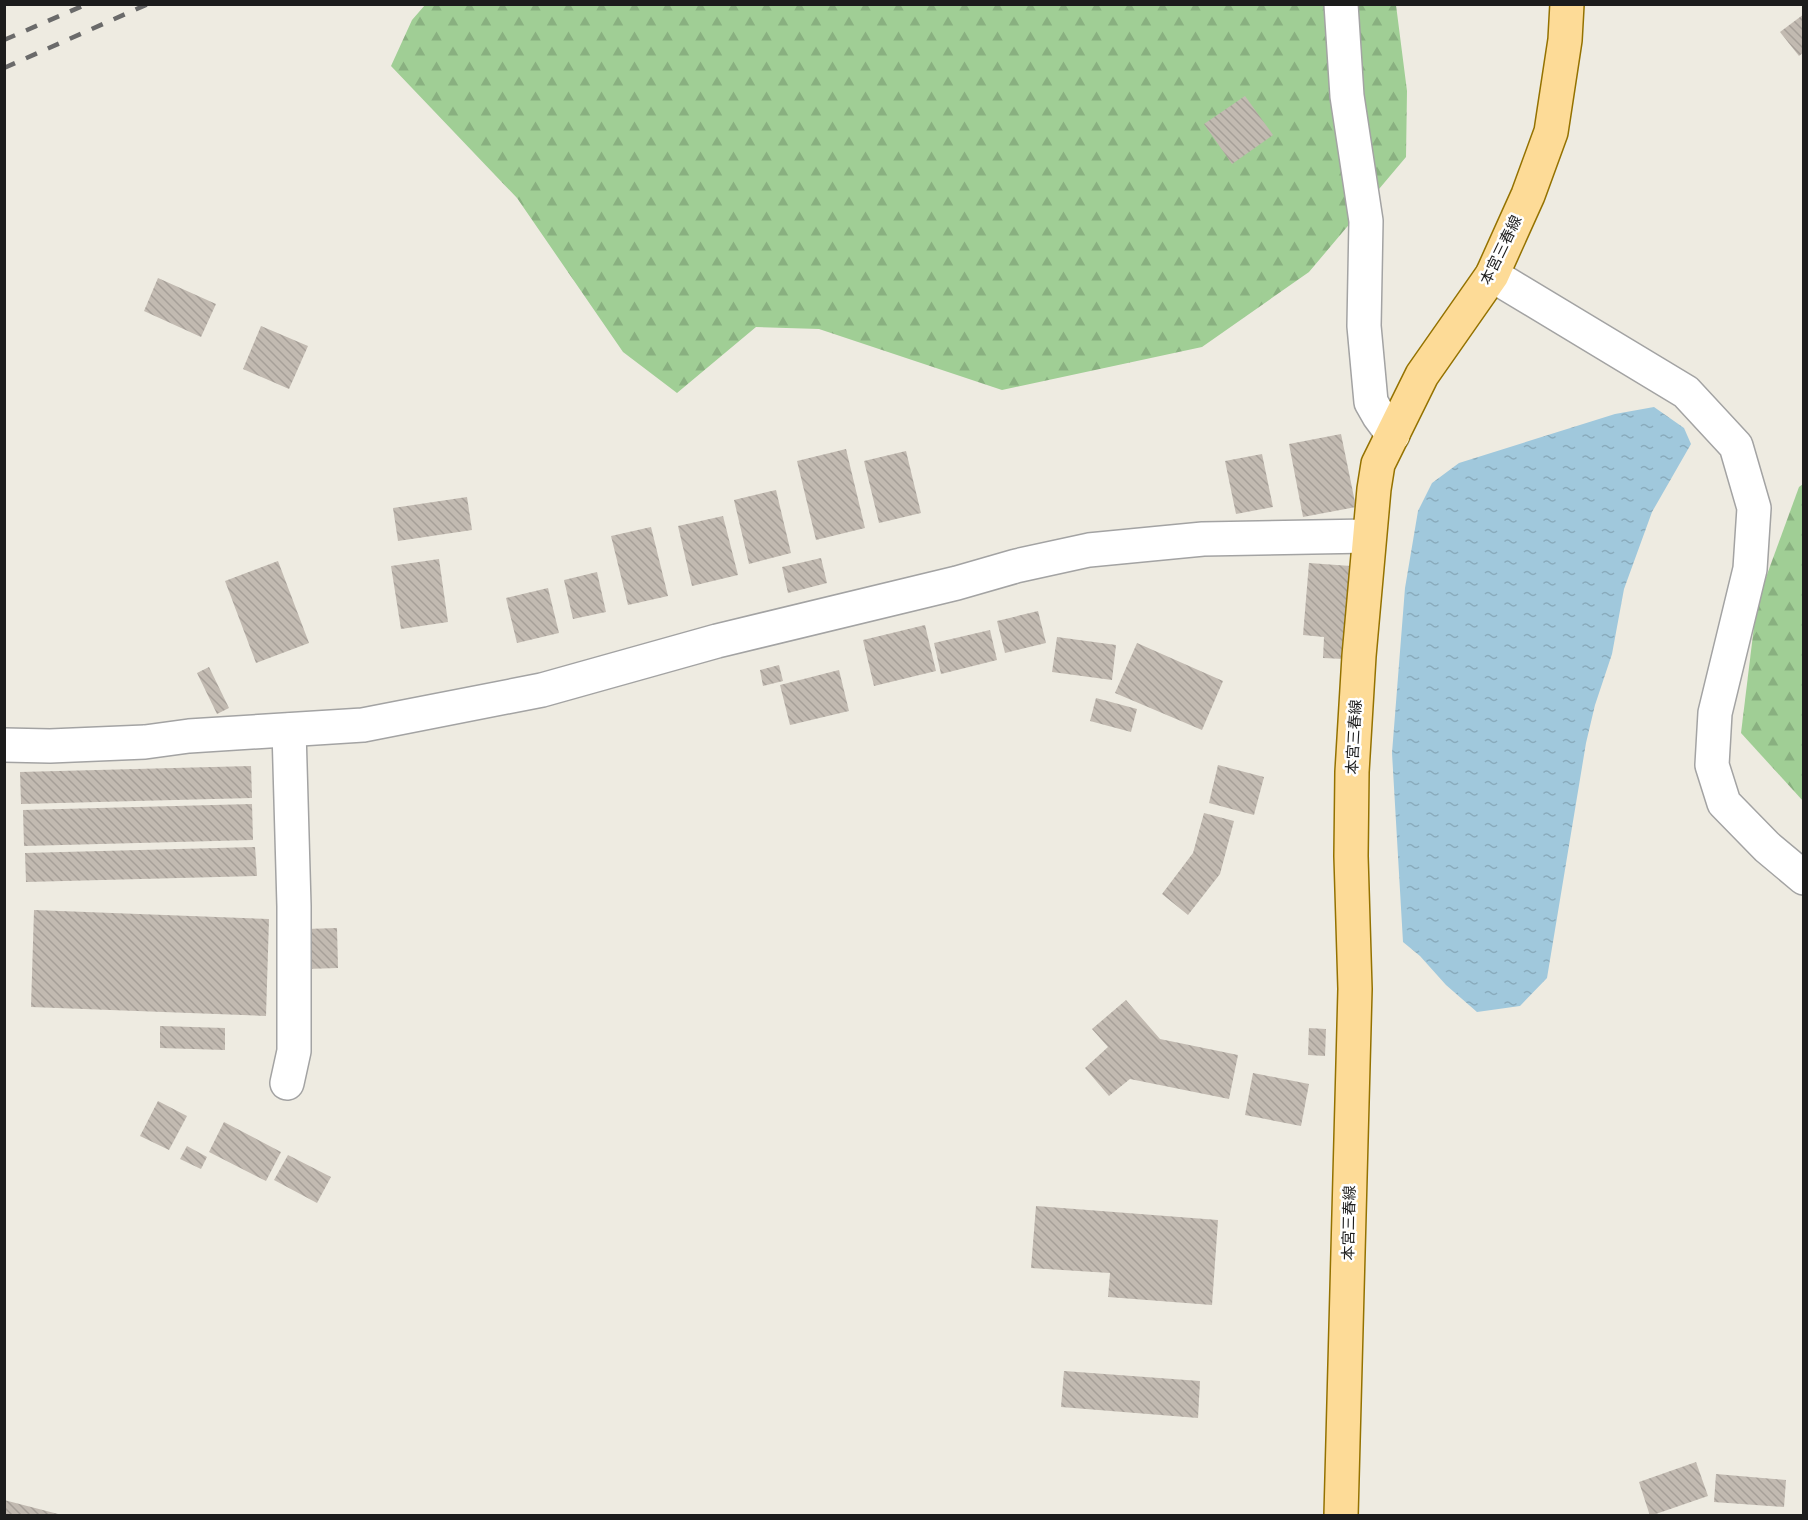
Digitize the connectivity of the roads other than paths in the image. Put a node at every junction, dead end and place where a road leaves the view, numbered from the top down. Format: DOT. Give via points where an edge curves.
graph roads {
  1 [pos="1341,4"];
  2 [pos="1567,4"];
  3 [pos="1492,276"];
  4 [pos="1394,435"];
  5 [pos="1369,536"];
  6 [pos="289,730"];
  7 [pos="4,745"];
  8 [pos="1803,878"];
  9 [pos="287,1083"];
  10 [pos="1341,1515"];
  1 -- 4 [label="street" via="1347,96 1366,221 1364,326 1371,402"];
  2 -- 3 [label="main road, 本宮三春線" via="1551,132"];
  3 -- 4 [label="main road, 本宮三春線" via="1422,375"];
  3 -- 8 [label="street" via="1686,392 1736,446 1754,508 1750,569 1715,713 1712,765 1724,803"];
  4 -- 5 [label="main road, 本宮三春線" via="1378,464"];
  5 -- 6 [label="street" via="1203,539 1089,550 717,641 542,690 363,725"];
  5 -- 10 [label="main road, 本宮三春線" via="1352,772 1354,989"];
  6 -- 7 [label="street" via="145,742"];
  6 -- 9 [label="street" via="294,1051"];
}
